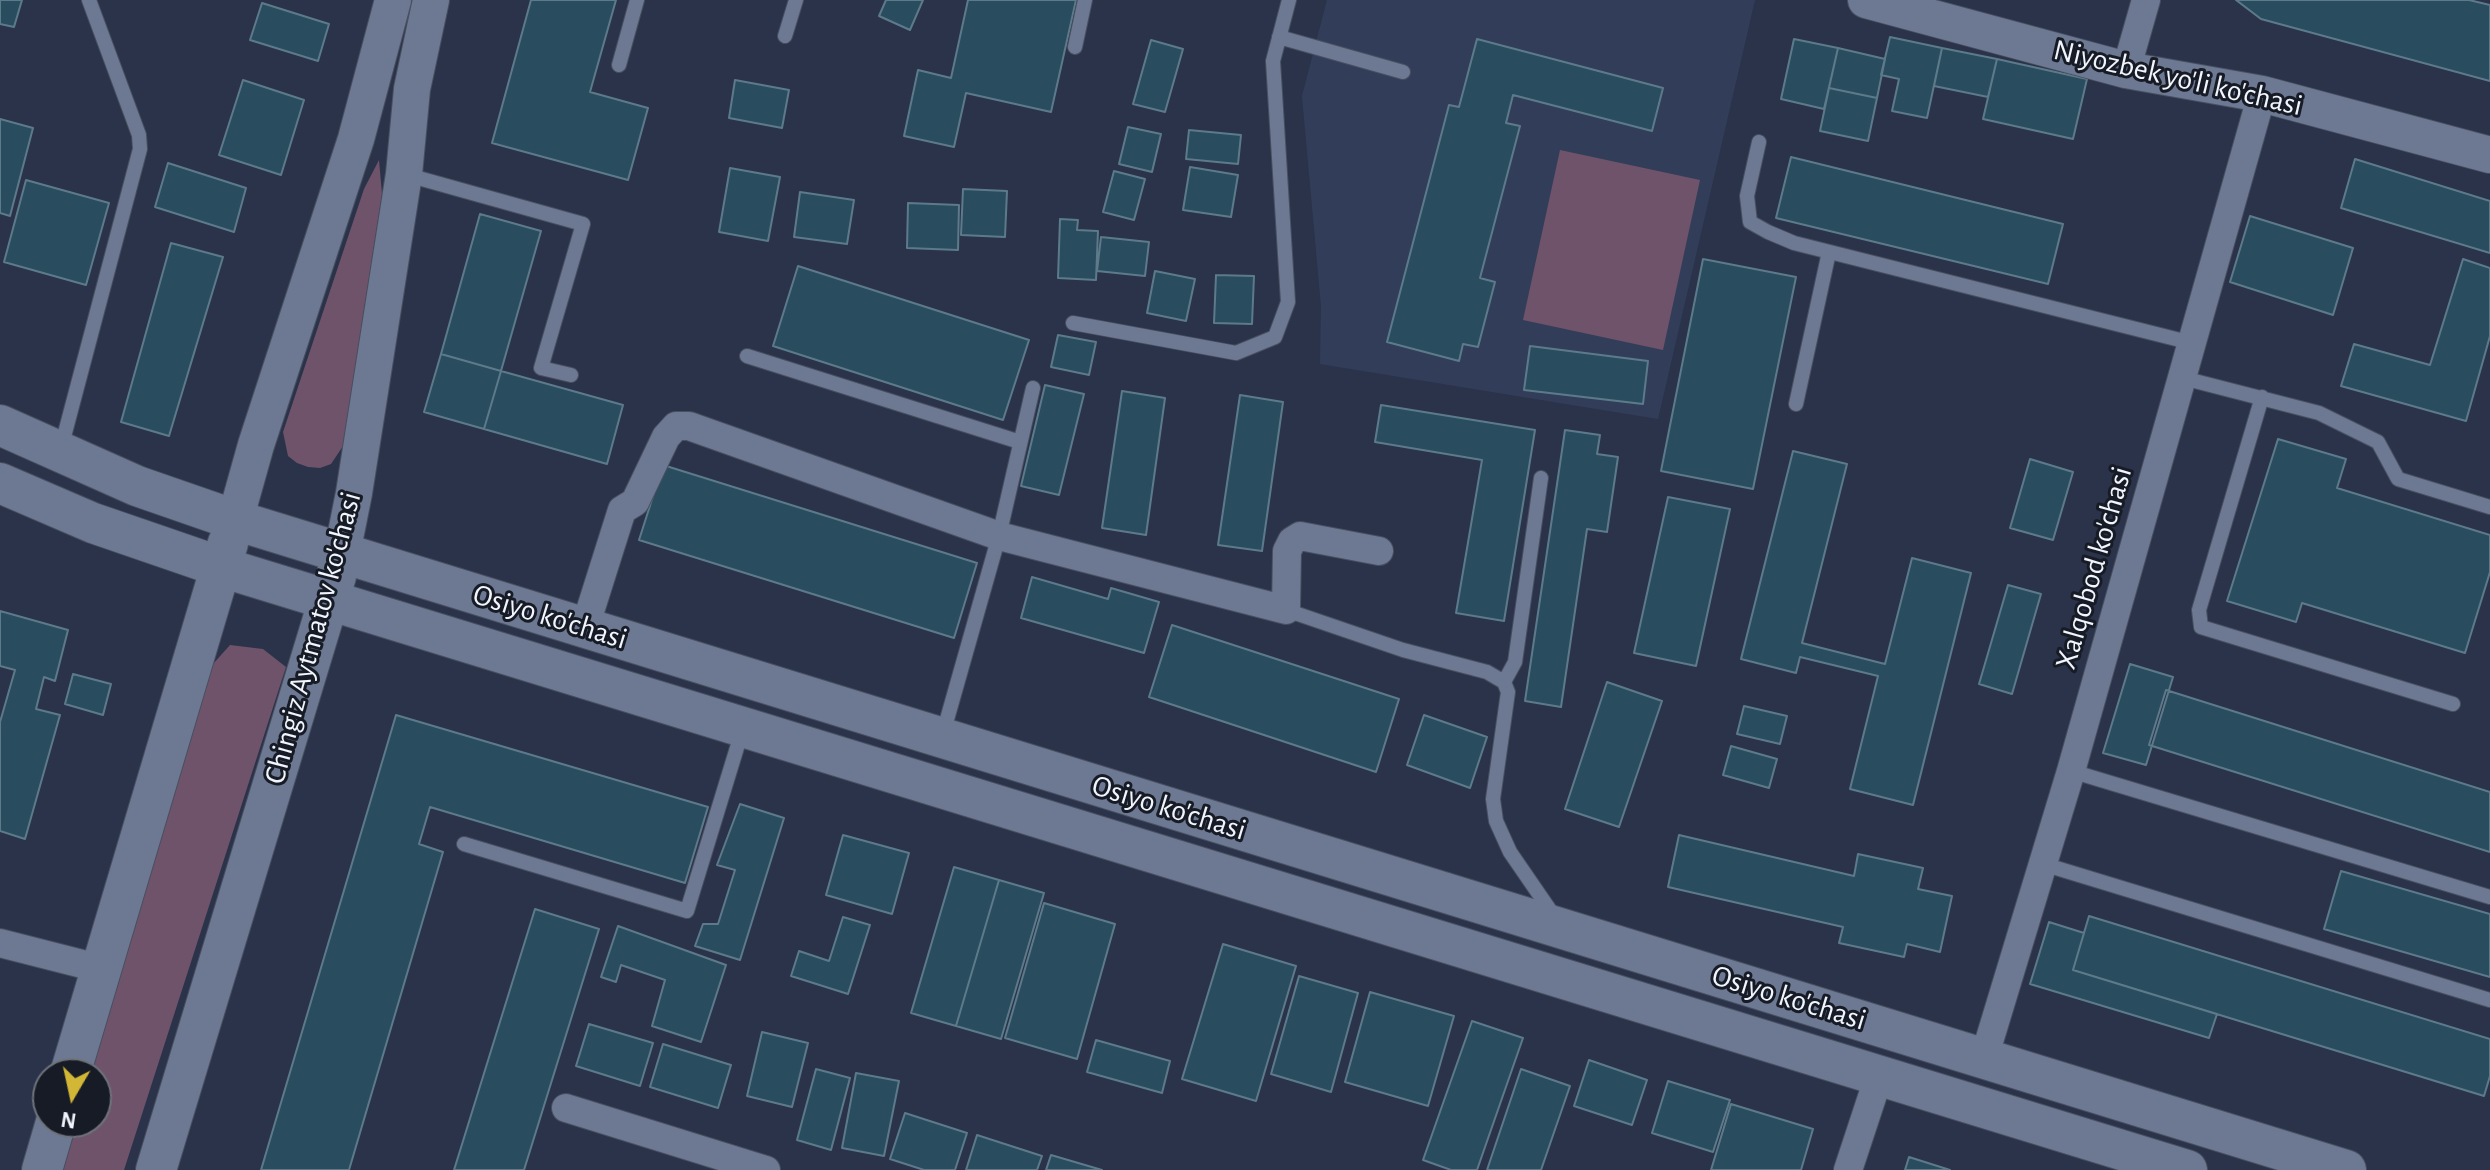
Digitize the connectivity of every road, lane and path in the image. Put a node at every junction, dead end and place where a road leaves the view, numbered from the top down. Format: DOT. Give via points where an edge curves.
graph roads {
  1 [pos="89,0"];
  2 [pos="393,0"];
  3 [pos="431,0"];
  4 [pos="637,0"];
  5 [pos="796,0"];
  6 [pos="1085,0"];
  7 [pos="1289,0"];
  8 [pos="1866,0"];
  9 [pos="2146,0"];
  10 [pos="785,36"];
  11 [pos="1279,37"];
  12 [pos="1075,47"];
  13 [pos="619,65"];
  14 [pos="2126,70"];
  15 [pos="1403,72"];
  16 [pos="2262,94"];
  17 [pos="356,139"];
  18 [pos="1759,142"];
  19 [pos="2490,155"];
  20 [pos="405,162"];
  21 [pos="1829,252"];
  22 [pos="1073,323"];
  23 [pos="2192,343"];
  24 [pos="747,356"];
  25 [pos="571,375"];
  26 [pos="2183,378"];
  27 [pos="1033,388"];
  28 [pos="2262,397"];
  29 [pos="1796,404"];
  30 [pos="0,425"];
  31 [pos="1020,442"];
  32 [pos="60,452"];
  33 [pos="1541,478"];
  34 [pos="0,483"];
  35 [pos="2490,507"];
  36 [pos="235,520"];
  37 [pos="999,536"];
  38 [pos="1379,551"];
  39 [pos="342,553"];
  40 [pos="221,567"];
  41 [pos="329,600"];
  42 [pos="1286,610"];
  43 [pos="585,627"];
  44 [pos="1504,682"];
  45 [pos="2453,704"];
  46 [pos="743,727"];
  47 [pos="941,737"];
  48 [pos="2071,771"];
  49 [pos="464,844"];
  50 [pos="2043,864"];
  51 [pos="2490,897"];
  52 [pos="1564,929"];
  53 [pos="0,943"];
  54 [pos="102,969"];
  55 [pos="2490,1000"];
  56 [pos="75,1058"];
  57 [pos="1984,1058"];
  58 [pos="1879,1076"];
  59 [pos="566,1108"];
  60 [pos="51,1138"];
  61 [pos="42,1170"];
  62 [pos="156,1170"];
  63 [pos="766,1170"];
  64 [pos="1848,1170"];
  65 [pos="2187,1170"];
  66 [pos="2346,1170"];
  1 -- 32 [label="lane" via="140,149"];
  2 -- 17 [label="street"];
  3 -- 20 [label="street, Chingiz Aytmatov ko'chasi" via="412,89"];
  4 -- 13 [label="lane"];
  5 -- 10 [label="lane"];
  6 -- 12 [label="lane"];
  7 -- 11 [label="lane"];
  8 -- 14 [label="street, Niyozbek yo'li ko'chasi"];
  9 -- 14 [label="street"];
  11 -- 15 [label="lane"];
  11 -- 22 [label="lane" via="1273,61 1288,302 1275,337 1236,353"];
  14 -- 16 [label="street, Niyozbek yo'li ko'chasi"];
  16 -- 19 [label="street, Niyozbek yo'li ko'chasi"];
  16 -- 23 [label="street, Xalqobod ko'chasi"];
  17 -- 20 [label="street" via="371,127 387,126 400,136"];
  17 -- 36 [label="street"];
  18 -- 21 [label="lane" via="1747,196 1750,222 1794,243"];
  20 -- 25 [label="lane" via="583,224 541,368"];
  20 -- 39 [label="street, Chingiz Aytmatov ko'chasi"];
  21 -- 23 [label="lane"];
  21 -- 29 [label="lane"];
  23 -- 26 [label="street, Xalqobod ko'chasi"];
  24 -- 31 [label="lane"];
  26 -- 28 [label="lane"];
  26 -- 48 [label="street, Xalqobod ko'chasi"];
  27 -- 31 [label="lane"];
  28 -- 35 [label="lane" via="2319,413 2378,442 2398,479"];
  28 -- 45 [label="lane" via="2199,610 2201,627"];
  30 -- 32 [label="main road, Osiyo ko'chasi"];
  31 -- 37 [label="lane"];
  32 -- 36 [label="main road, Osiyo ko'chasi"];
  33 -- 44 [label="lane" via="1515,662"];
  34 -- 40 [label="main road, Osiyo ko'chasi" via="93,523"];
  36 -- 39 [label="main road, Osiyo ko'chasi"];
  36 -- 40 [label="main road"];
  37 -- 42 [label="street"];
  37 -- 43 [label="street" via="689,426 676,426 635,502 622,510"];
  37 -- 47 [label="lane"];
  38 -- 42 [label="street" via="1300,536 1292,541 1287,551"];
  39 -- 41 [label="main road, Chingiz Aytmatov ko'chasi"];
  39 -- 43 [label="main road, Osiyo ko'chasi"];
  40 -- 41 [label="main road, Osiyo ko'chasi"];
  40 -- 54 [label="main road"];
  41 -- 46 [label="main road, Osiyo ko'chasi"];
  41 -- 62 [label="main road, Chingiz Aytmatov ko'chasi"];
  42 -- 44 [label="lane" via="1487,672"];
  43 -- 47 [label="main road, Osiyo ko'chasi"];
  44 -- 52 [label="lane" via="1508,692 1493,799 1496,821 1510,852"];
  46 -- 49 [label="lane" via="687,911"];
  46 -- 58 [label="main road, Osiyo ko'chasi"];
  47 -- 52 [label="main road, Osiyo ko'chasi"];
  48 -- 50 [label="street, Xalqobod ko'chasi"];
  48 -- 51 [label="lane"];
  50 -- 55 [label="lane"];
  50 -- 57 [label="street, Xalqobod ko'chasi"];
  52 -- 57 [label="main road, Osiyo ko'chasi"];
  53 -- 54 [label="street"];
  54 -- 56 [label="main road"];
  57 -- 66 [label="main road, Osiyo ko'chasi"];
  58 -- 64 [label="street"];
  58 -- 65 [label="main road, Osiyo ko'chasi"];
  59 -- 63 [label="street"];
  60 -- 61 [label="main road"];
}
